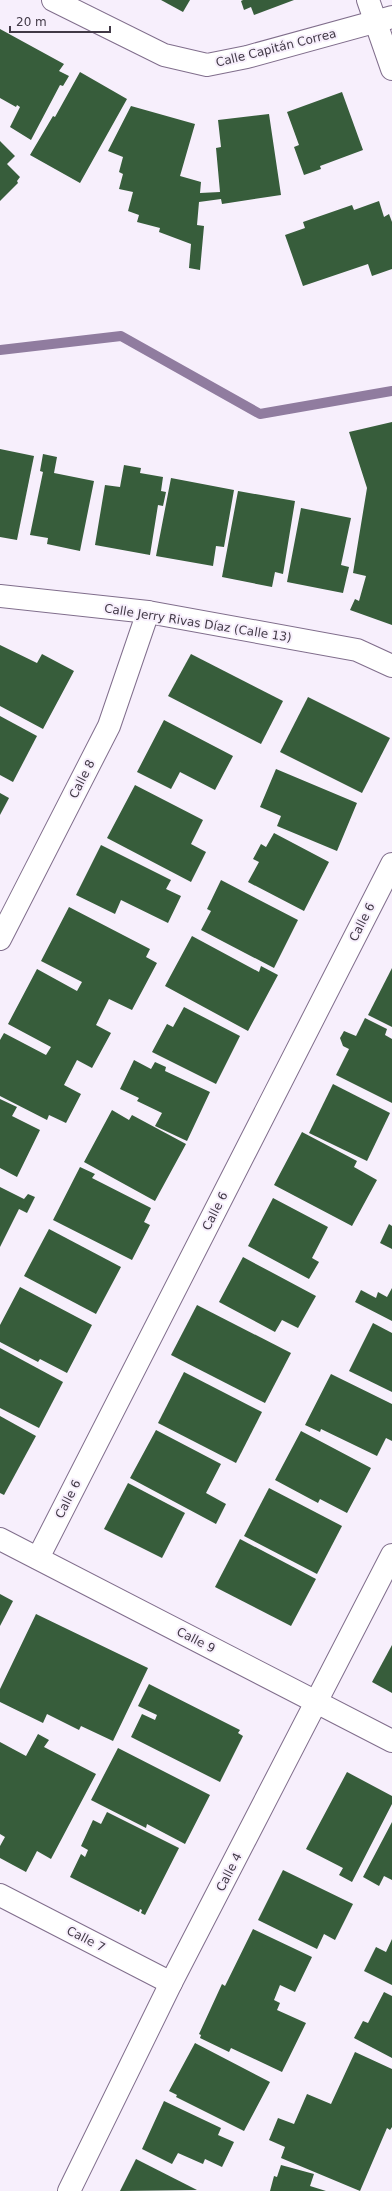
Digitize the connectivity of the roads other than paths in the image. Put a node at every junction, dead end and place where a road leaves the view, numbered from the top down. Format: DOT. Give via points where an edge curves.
graph roads {
  1 [pos="53,0"];
  2 [pos="368,0"];
  3 [pos="384,20"];
  4 [pos="392,69"];
  5 [pos="0,596"];
  6 [pos="148,612"];
  7 [pos="392,666"];
  8 [pos="392,864"];
  9 [pos="0,939"];
  10 [pos="0,1539"];
  11 [pos="392,1555"];
  12 [pos="38,1558"];
  13 [pos="317,1702"];
  14 [pos="392,1741"];
  15 [pos="0,1895"];
  16 [pos="171,1983"];
  17 [pos="69,2191"];
  1 -- 3 [label="street, Calle Capitán Correa" via="164,55 207,65 247,57"];
  2 -- 3 [label="street"];
  3 -- 4 [label="street"];
  5 -- 6 [label="street, Calle Jerry Rivas Díaz (Calle 13)"];
  6 -- 7 [label="street, Calle Jerry Rivas Díaz (Calle 13)" via="357,650"];
  6 -- 9 [label="street, Calle 8" via="109,726"];
  8 -- 12 [label="street, Calle 6"];
  10 -- 12 [label="street, Calle 9"];
  11 -- 13 [label="street, Calle 4"];
  12 -- 13 [label="street, Calle 9"];
  13 -- 14 [label="street, Calle 9"];
  13 -- 16 [label="street, Calle 4"];
  15 -- 16 [label="street, Calle 7"];
  16 -- 17 [label="street, Calle 4"];
}
